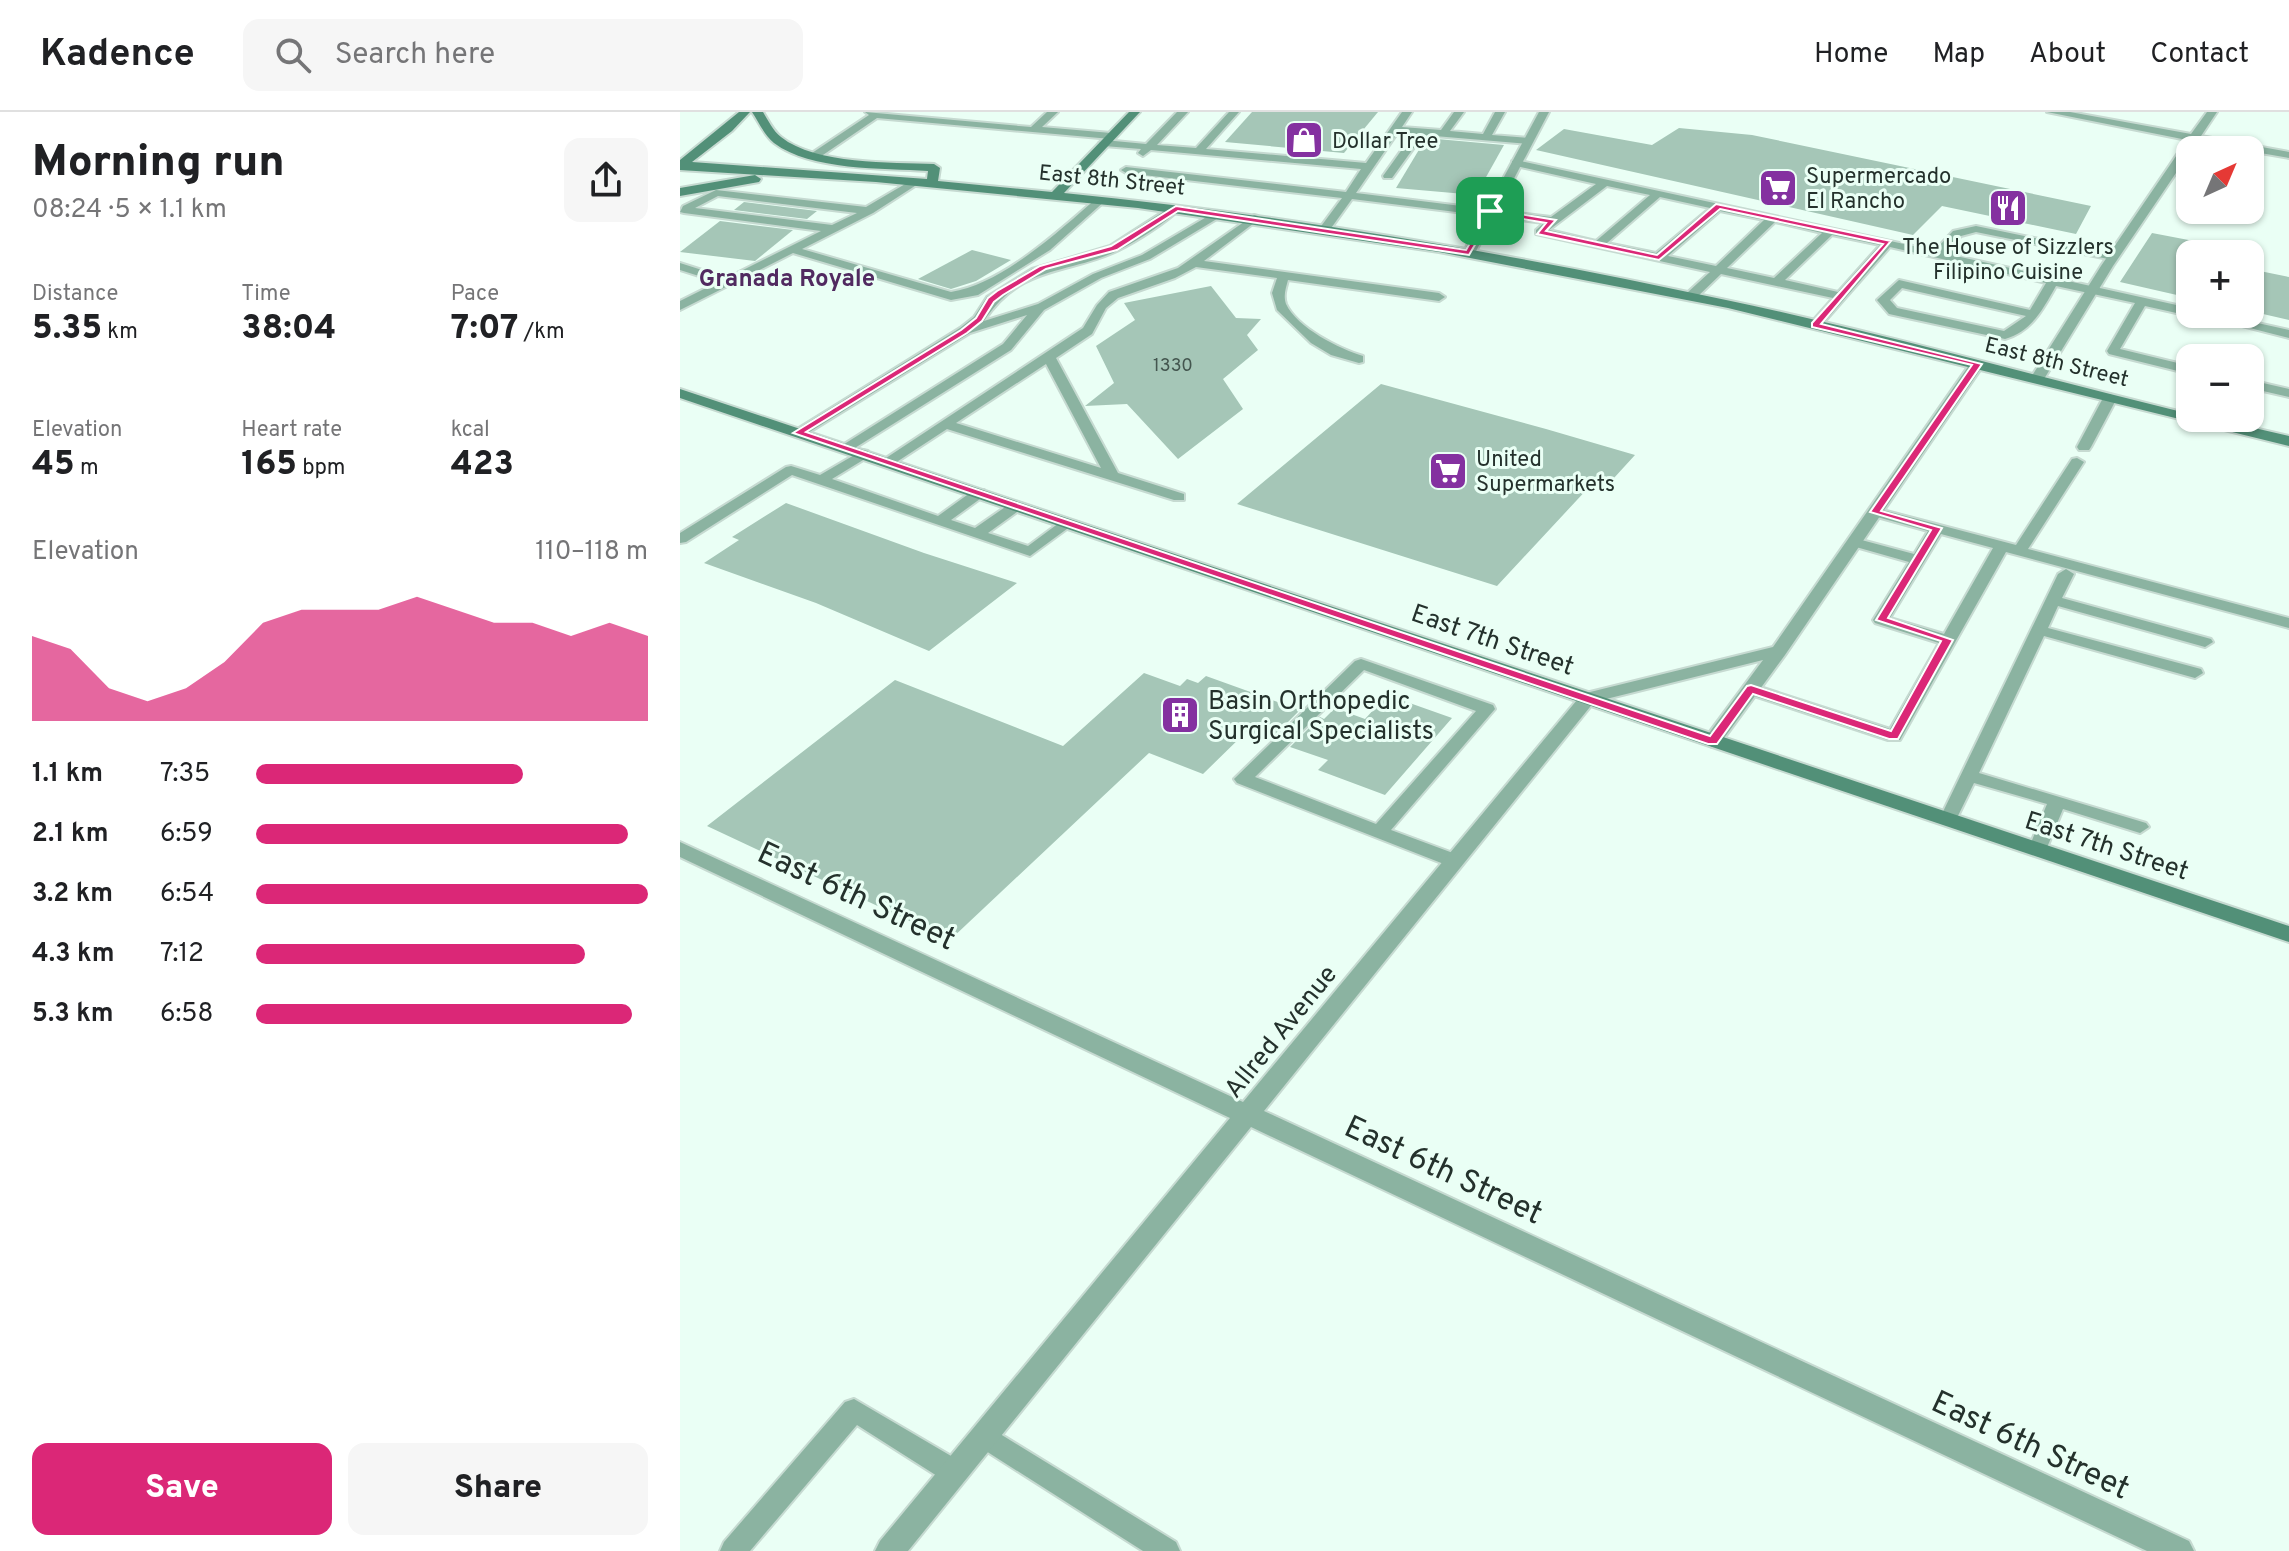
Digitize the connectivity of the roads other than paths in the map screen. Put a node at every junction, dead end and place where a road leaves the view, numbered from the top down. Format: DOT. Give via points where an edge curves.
graph roads {
  1 [pos="745,112"];
  2 [pos="757,112"];
  3 [pos="1053,112"];
  4 [pos="1135,112"];
  5 [pos="1183,112"];
  6 [pos="1234,112"];
  7 [pos="1407,112"];
  8 [pos="1459,112"];
  9 [pos="1500,112"];
  10 [pos="1542,112"];
  11 [pos="2052,112"];
  12 [pos="2212,112"];
  13 [pos="872,113"];
  14 [pos="1395,129"];
  15 [pos="1032,131"];
  16 [pos="1420,131"];
  17 [pos="1443,134"];
  18 [pos="2182,136"];
  19 [pos="2194,136"];
  20 [pos="1486,137"];
  21 [pos="1108,139"];
  22 [pos="1528,141"];
  23 [pos="1149,147"];
  24 [pos="2264,151"];
  25 [pos="1198,152"];
  26 [pos="816,155"];
  27 [pos="2289,155"];
  28 [pos="1516,163"];
  29 [pos="2176,163"];
  30 [pos="681,165"];
  31 [pos="1370,167"];
  32 [pos="836,176"];
  33 [pos="916,182"];
  34 [pos="1605,182"];
  35 [pos="932,183"];
  36 [pos="680,192"];
  37 [pos="1659,193"];
  38 [pos="1056,195"];
  39 [pos="1349,196"];
  40 [pos="1371,199"];
  41 [pos="1101,200"];
  42 [pos="1719,206"];
  43 [pos="1176,208"];
  44 [pos="683,210"];
  45 [pos="869,211"];
  46 [pos="1490,211"];
  47 [pos="1219,214"];
  48 [pos="1774,217"];
  49 [pos="1254,218"];
  50 [pos="1553,221"];
  51 [pos="836,229"];
  52 [pos="1325,229"];
  53 [pos="1831,230"];
  54 [pos="1888,243"];
  55 [pos="1598,245"];
  56 [pos="794,250"];
  57 [pos="1469,253"];
  58 [pos="1659,257"];
  59 [pos="1950,257"];
  60 [pos="2113,257"];
  61 [pos="1194,263"];
  62 [pos="680,266"];
  63 [pos="1719,270"];
  64 [pos="1284,275"];
  65 [pos="2053,281"];
  66 [pos="729,282"];
  67 [pos="1777,282"];
  68 [pos="2093,290"];
  69 [pos="1691,296"];
  70 [pos="1842,296"];
  71 [pos="1439,297"];
  72 [pos="2142,301"];
  73 [pos="680,306"];
  74 [pos="1042,307"];
  75 [pos="2176,309"];
  76 [pos="2033,314"];
  77 [pos="1815,325"];
  78 [pos="2263,328"];
  79 [pos="964,331"];
  80 [pos="2289,334"];
  81 [pos="1049,357"];
  82 [pos="1359,359"];
  83 [pos="1977,364"];
  84 [pos="2176,367"];
  85 [pos="2037,379"];
  86 [pos="2264,387"];
  87 [pos="680,393"];
  88 [pos="2289,393"];
  89 [pos="2110,398"];
  90 [pos="2176,414"];
  91 [pos="945,424"];
  92 [pos="2251,432"];
  93 [pos="798,433"];
  94 [pos="2289,441"];
  95 [pos="2084,447"];
  96 [pos="854,451"];
  97 [pos="887,462"];
  98 [pos="2077,462"];
  99 [pos="1113,477"];
  100 [pos="822,480"];
  101 [pos="979,493"];
  102 [pos="1179,497"];
  103 [pos="1016,506"];
  104 [pos="1875,512"];
  105 [pos="940,521"];
  106 [pos="1068,523"];
  107 [pos="1937,528"];
  108 [pos="977,534"];
  109 [pos="681,539"];
  110 [pos="1854,542"];
  111 [pos="2002,545"];
  112 [pos="2020,550"];
  113 [pos="1918,560"];
  114 [pos="2066,574"];
  115 [pos="2054,600"];
  116 [pos="2289,623"];
  117 [pos="2039,630"];
  118 [pos="1947,640"];
  119 [pos="2205,642"];
  120 [pos="1779,651"];
  121 [pos="2195,673"];
  122 [pos="1751,689"];
  123 [pos="1588,698"];
  124 [pos="1712,741"];
  125 [pos="1970,776"];
  126 [pos="2057,801"];
  127 [pos="1948,820"];
  128 [pos="2140,827"];
  129 [pos="1380,831"];
  130 [pos="680,849"];
  131 [pos="2037,850"];
  132 [pos="1455,861"];
  133 [pos="2289,934"];
  134 [pos="1247,1115"];
  135 [pos="984,1436"];
  136 [pos="954,1472"];
  137 [pos="733,1551"];
  138 [pos="890,1551"];
  139 [pos="1167,1551"];
  140 [pos="2179,1551"];
  1 -- 30 [label="main road"];
  2 -- 26 [label="main road" via="779,141"];
  3 -- 15 [label="lane"];
  4 -- 21 [label="main road"];
  5 -- 23 [label="lane"];
  6 -- 25 [label="lane"];
  7 -- 14 [label="lane"];
  8 -- 17 [label="lane"];
  9 -- 20 [label="lane"];
  10 -- 22 [label="street"];
  11 -- 18 [label="street"];
  12 -- 19 [label="street"];
  13 -- 15 [label="lane"];
  13 -- 26 [label="lane"];
  14 -- 16 [label="lane"];
  14 -- 31 [label="lane"];
  15 -- 21 [label="lane"];
  16 -- 17 [label="lane"];
  16 -- 40 [label="lane"];
  17 -- 20 [label="lane"];
  20 -- 22 [label="lane"];
  21 -- 23 [label="lane"];
  21 -- 38 [label="main road"];
  22 -- 28 [label="street"];
  23 -- 25 [label="lane"];
  23 -- 39 [label="lane" via="1126,170"];
  24 -- 27 [label="street"];
  25 -- 31 [label="lane"];
  26 -- 35 [label="main road" via="934,168"];
  28 -- 34 [label="lane"];
  28 -- 46 [label="street"];
  29 -- 60 [label="street"];
  30 -- 32 [label="main road, East 8th Street"];
  31 -- 39 [label="lane"];
  32 -- 33 [label="main road, East 8th Street"];
  32 -- 36 [label="main road" via="767,178"];
  33 -- 35 [label="main road, East 8th Street"];
  33 -- 45 [label="lane"];
  34 -- 37 [label="lane"];
  34 -- 50 [label="lane"];
  35 -- 38 [label="main road, East 8th Street"];
  37 -- 42 [label="lane"];
  37 -- 55 [label="lane"];
  38 -- 41 [label="main road, East 8th Street"];
  39 -- 40 [label="lane"];
  39 -- 52 [label="lane"];
  40 -- 46 [label="lane"];
  41 -- 43 [label="main road, East 8th Street"];
  41 -- 56 [label="lane" via="1046,248 962,296"];
  42 -- 48 [label="lane"];
  42 -- 58 [label="lane"];
  43 -- 47 [label="main road, East 8th Street"];
  43 -- 79 [label="lane" via="1114,248 1036,271 991,300"];
  44 -- 45 [label="lane" via="716,193"];
  44 -- 51 [label="lane"];
  45 -- 51 [label="lane"];
  46 -- 50 [label="lane"];
  46 -- 57 [label="street"];
  47 -- 49 [label="main road, East 8th Street"];
  47 -- 74 [label="lane" via="1146,257 1097,276"];
  48 -- 53 [label="lane"];
  48 -- 63 [label="lane"];
  49 -- 52 [label="main road, East 8th Street"];
  49 -- 61 [label="lane"];
  50 -- 55 [label="lane" via="1540,232"];
  51 -- 56 [label="lane"];
  52 -- 57 [label="main road, East 8th Street"];
  53 -- 54 [label="lane"];
  53 -- 67 [label="lane"];
  54 -- 59 [label="lane"];
  54 -- 70 [label="lane"];
  55 -- 58 [label="lane"];
  56 -- 66 [label="lane"];
  57 -- 69 [label="main road, East 8th Street"];
  58 -- 63 [label="lane"];
  59 -- 60 [label="lane" via="1944,247 1957,233 1976,229"];
  59 -- 65 [label="lane"];
  60 -- 68 [label="street"];
  61 -- 64 [label="lane"];
  61 -- 81 [label="lane" via="1110,297 1098,308 1088,331"];
  62 -- 66 [label="lane"];
  63 -- 67 [label="lane"];
  63 -- 69 [label="lane"];
  64 -- 71 [label="lane"];
  64 -- 82 [label="lane" via="1278,293 1281,307 1315,340"];
  65 -- 68 [label="lane"];
  65 -- 76 [label="lane"];
  66 -- 73 [label="lane"];
  67 -- 70 [label="lane"];
  68 -- 72 [label="lane"];
  68 -- 85 [label="street"];
  69 -- 77 [label="main road, East 8th Street"];
  70 -- 77 [label="lane"];
  72 -- 75 [label="lane"];
  72 -- 84 [label="lane" via="2113,351"];
  74 -- 79 [label="lane"];
  74 -- 96 [label="lane" via="1007,347"];
  76 -- 76 [label="lane" via="1899,284 1883,300 1893,311 2005,335 2021,331"];
  77 -- 83 [label="main road, East 8th Street"];
  78 -- 80 [label="lane"];
  79 -- 93 [label="lane"];
  81 -- 91 [label="lane"];
  81 -- 99 [label="lane"];
  83 -- 85 [label="main road, East 8th Street"];
  83 -- 104 [label="street"];
  85 -- 89 [label="main road, East 8th Street"];
  86 -- 88 [label="lane"];
  87 -- 93 [label="main road, East 7th Street"];
  89 -- 90 [label="main road, East 8th Street"];
  89 -- 95 [label="lane"];
  91 -- 97 [label="lane"];
  91 -- 99 [label="lane"];
  92 -- 94 [label="main road, East 8th Street"];
  93 -- 96 [label="main road, East 7th Street"];
  96 -- 97 [label="main road, East 7th Street"];
  96 -- 100 [label="lane"];
  97 -- 101 [label="main road, East 7th Street"];
  98 -- 112 [label="lane"];
  99 -- 102 [label="lane"];
  100 -- 105 [label="lane"];
  100 -- 109 [label="lane" via="791,470"];
  101 -- 103 [label="main road, East 7th Street"];
  101 -- 105 [label="lane"];
  103 -- 106 [label="main road, East 7th Street"];
  103 -- 108 [label="lane"];
  104 -- 107 [label="lane"];
  104 -- 110 [label="street"];
  105 -- 108 [label="lane"];
  106 -- 108 [label="lane" via="1030,552"];
  106 -- 123 [label="main road, East 7th Street"];
  107 -- 111 [label="lane"];
  107 -- 113 [label="lane"];
  110 -- 113 [label="lane"];
  110 -- 120 [label="street"];
  111 -- 112 [label="lane"];
  111 -- 118 [label="lane"];
  112 -- 116 [label="lane"];
  113 -- 118 [label="lane" via="1881,620"];
  114 -- 115 [label="lane"];
  115 -- 117 [label="lane"];
  115 -- 119 [label="lane"];
  117 -- 121 [label="lane"];
  117 -- 125 [label="lane"];
  118 -- 122 [label="lane" via="1894,736"];
  120 -- 122 [label="street"];
  120 -- 123 [label="street"];
  122 -- 124 [label="street"];
  123 -- 124 [label="main road, East 7th Street"];
  123 -- 132 [label="street, Allred Avenue"];
  124 -- 127 [label="main road, East 7th Street"];
  125 -- 126 [label="lane"];
  125 -- 127 [label="lane"];
  126 -- 128 [label="lane"];
  126 -- 131 [label="lane"];
  127 -- 131 [label="main road, East 7th Street"];
  129 -- 129 [label="lane" via="1243,779 1361,664 1487,709"];
  129 -- 132 [label="lane"];
  130 -- 134 [label="street, East 6th Street"];
  131 -- 133 [label="main road, East 7th Street"];
  132 -- 134 [label="street, Allred Avenue"];
  134 -- 135 [label="street, Allred Avenue"];
  134 -- 140 [label="street, East 6th Street"];
  135 -- 136 [label="street, Allred Avenue"];
  135 -- 139 [label="lane"];
  136 -- 137 [label="lane" via="854,1410"];
  136 -- 138 [label="street, Allred Avenue"];
}
